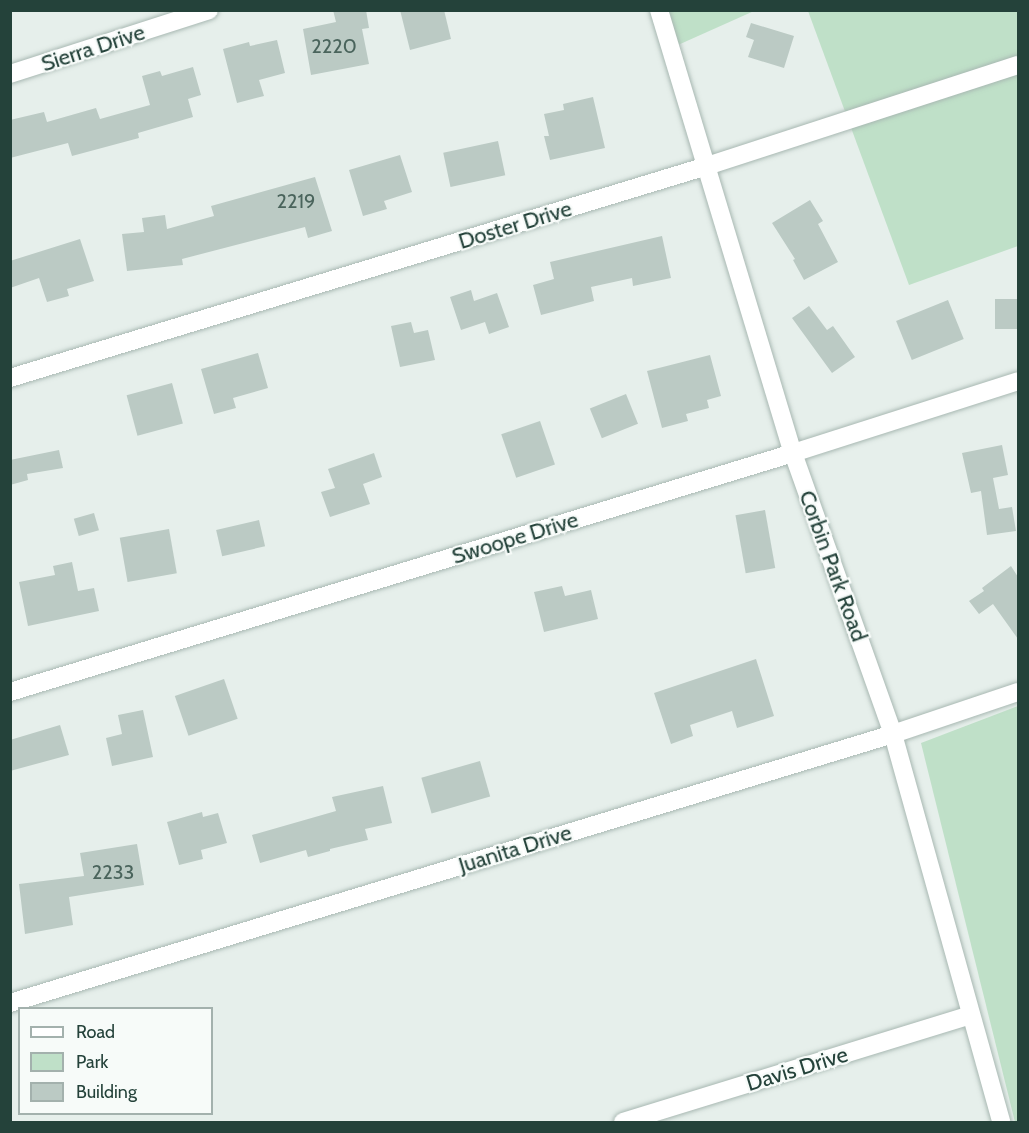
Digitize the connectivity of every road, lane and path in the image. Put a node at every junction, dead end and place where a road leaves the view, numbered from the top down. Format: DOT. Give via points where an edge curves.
graph roads {
  1 [pos="210,10"];
  2 [pos="659,10"];
  3 [pos="1018,65"];
  4 [pos="10,74"];
  5 [pos="707,166"];
  6 [pos="10,378"];
  7 [pos="1018,381"];
  8 [pos="793,453"];
  9 [pos="10,692"];
  10 [pos="1018,692"];
  11 [pos="893,734"];
  12 [pos="10,1003"];
  13 [pos="970,1015"];
  14 [pos="623,1122"];
  15 [pos="1001,1122"];
  1 -- 4 [label="street, Sierra Drive"];
  2 -- 5 [label="street, Corbin Park Road"];
  3 -- 5 [label="street, Doster Drive"];
  5 -- 6 [label="street, Doster Drive"];
  5 -- 8 [label="street, Corbin Park Road"];
  7 -- 8 [label="street, Swoope Drive"];
  8 -- 9 [label="street, Swoope Drive"];
  8 -- 11 [label="street, Corbin Park Road"];
  10 -- 11 [label="street, Juanita Drive"];
  11 -- 12 [label="street, Juanita Drive"];
  11 -- 13 [label="street, Corbin Park Road"];
  13 -- 14 [label="street, Davis Drive"];
  13 -- 15 [label="street, Corbin Park Road"];
}
